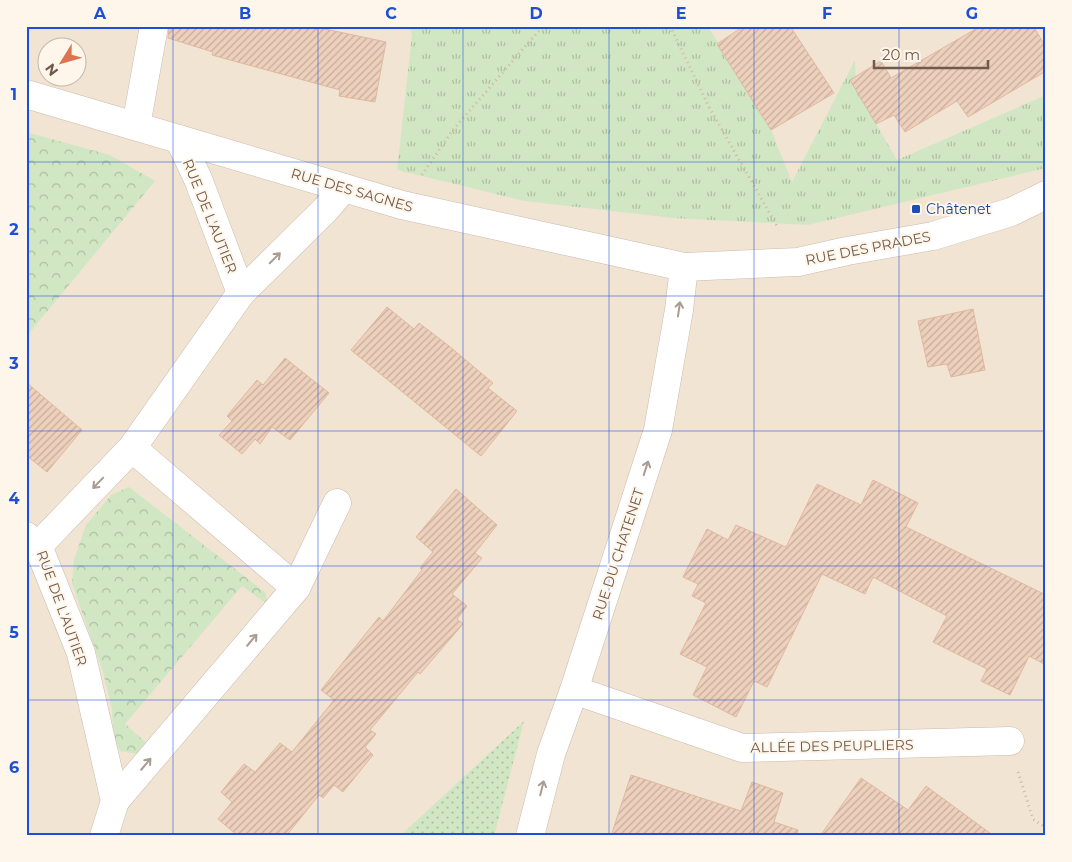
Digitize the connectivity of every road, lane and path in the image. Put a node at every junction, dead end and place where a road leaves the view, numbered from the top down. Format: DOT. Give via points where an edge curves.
graph roads {
  1 [pos="154,26"];
  2 [pos="543,26"];
  3 [pos="670,26"];
  4 [pos="26,94"];
  5 [pos="136,126"];
  6 [pos="179,139"];
  7 [pos="344,188"];
  8 [pos="1046,195"];
  9 [pos="402,205"];
  10 [pos="798,262"];
  11 [pos="684,267"];
  12 [pos="241,293"];
  13 [pos="132,448"];
  14 [pos="337,503"];
  15 [pos="32,541"];
  16 [pos="296,588"];
  17 [pos="574,690"];
  18 [pos="1009,741"];
  19 [pos="115,801"];
  20 [pos="1046,828"];
  21 [pos="104,836"];
  22 [pos="530,836"];
  1 -- 5 [label="street"];
  2 -- 9 [label="path" via="452,131"];
  3 -- 10 [label="path" via="709,107"];
  4 -- 5 [label="street, RUE DES SAGNES"];
  5 -- 6 [label="street, RUE DES SAGNES"];
  6 -- 7 [label="street, RUE DES SAGNES"];
  6 -- 12 [label="street, RUE DE L'AUTIER" via="198,179"];
  7 -- 9 [label="street, RUE DES SAGNES"];
  12 -- 7 [label="street, RUE DE L'AUTIER, one-way"];
  8 -- 10 [label="street, RUE DES PRADES" via="1011,212 933,236"];
  9 -- 11 [label="street, RUE DES SAGNES"];
  10 -- 11 [label="street, RUE DES PRADES"];
  17 -- 11 [label="street, RUE DU CHATENET, one-way" via="658,430"];
  12 -- 13 [label="street, RUE DE L'AUTIER"];
  13 -- 15 [label="street, RUE DE L'AUTIER, one-way"];
  13 -- 16 [label="street"];
  14 -- 16 [label="street"];
  15 -- 19 [label="street, RUE DE L'AUTIER" via="81,653"];
  19 -- 16 [label="street, one-way"];
  17 -- 18 [label="street, ALLÉE DES PEUPLIERS" via="742,748"];
  22 -- 17 [label="street, RUE DU CHATENET, one-way" via="551,754"];
  18 -- 20 [label="path" via="1034,819"];
  19 -- 21 [label="street"];
}
